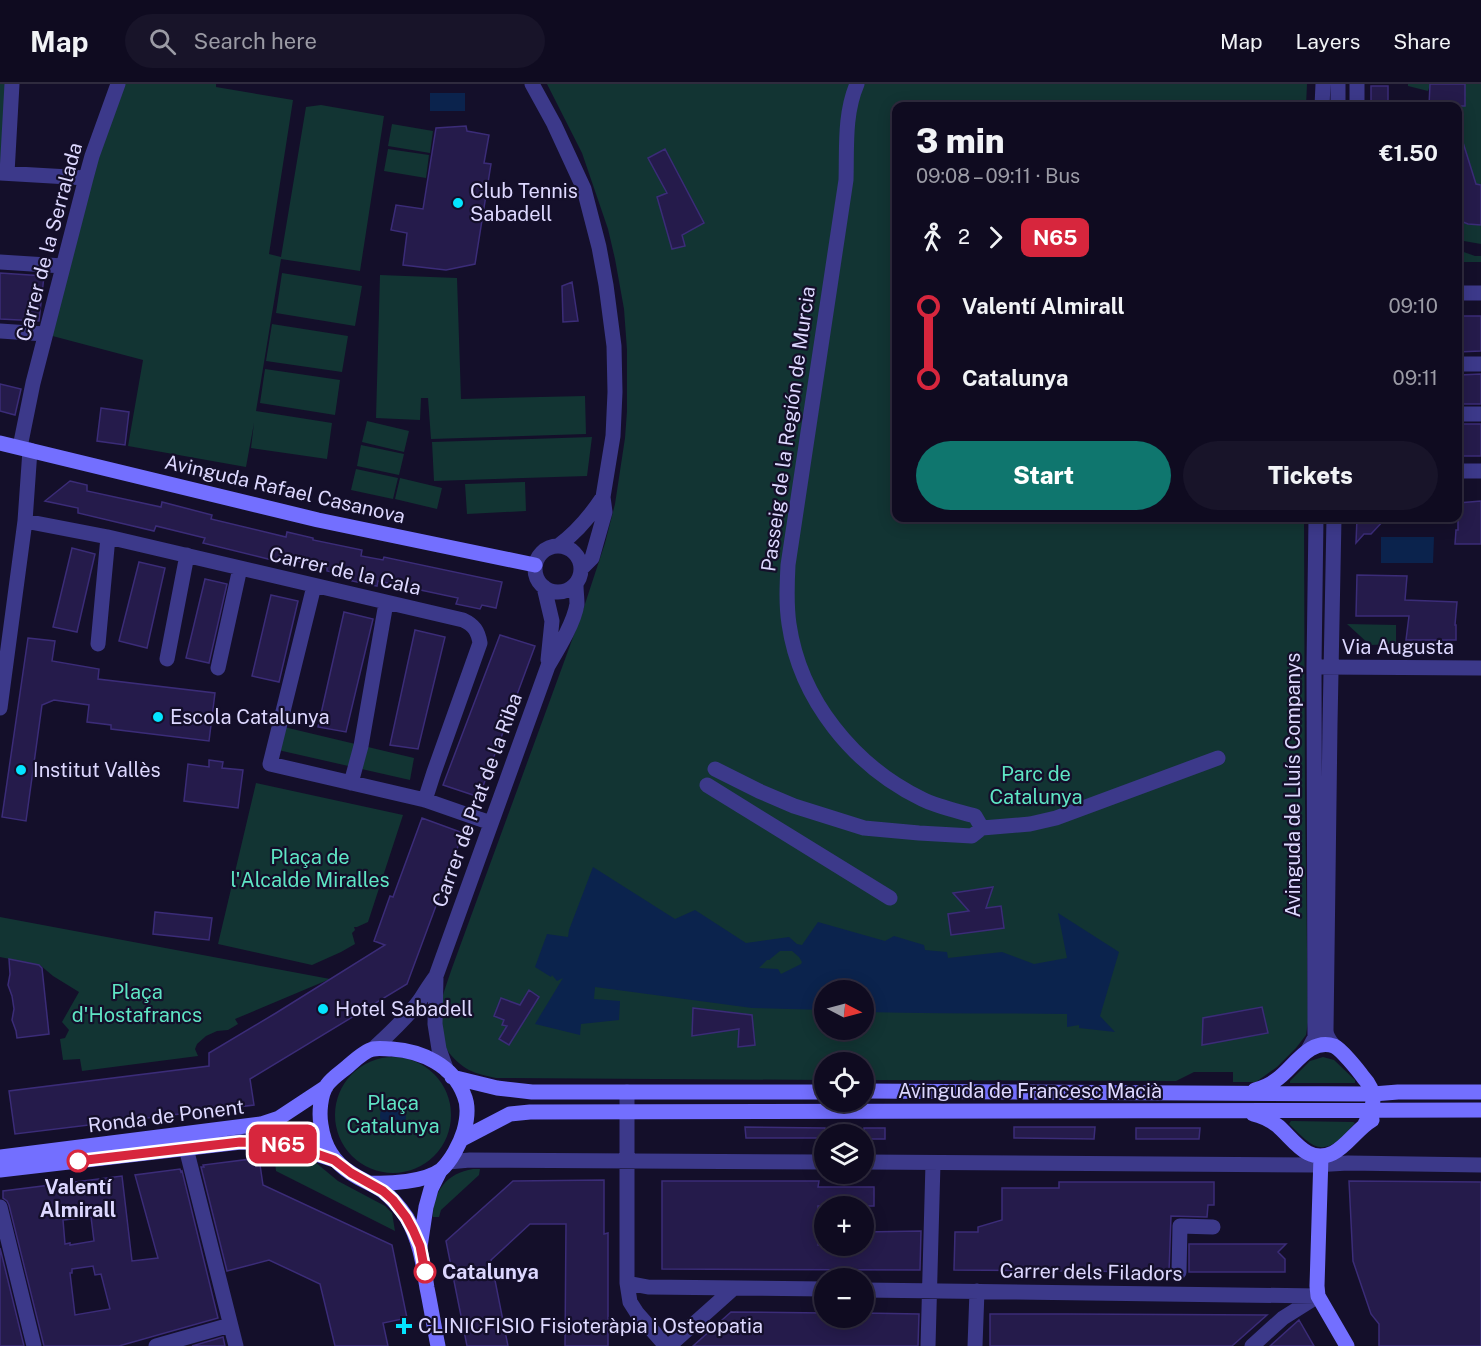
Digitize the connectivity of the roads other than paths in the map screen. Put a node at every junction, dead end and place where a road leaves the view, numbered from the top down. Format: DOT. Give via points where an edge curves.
graph roads {
  1 [pos="12,84"];
  2 [pos="118,84"];
  3 [pos="532,84"];
  4 [pos="857,84"];
  5 [pos="1323,84"];
  6 [pos="1338,84"];
  7 [pos="1357,84"];
  8 [pos="1322,102"];
  9 [pos="1338,102"];
  10 [pos="1357,102"];
  11 [pos="4,173"];
  12 [pos="86,178"];
  13 [pos="0,262"];
  14 [pos="63,266"];
  15 [pos="1462,293"];
  16 [pos="1481,293"];
  17 [pos="0,331"];
  18 [pos="45,334"];
  19 [pos="1462,364"];
  20 [pos="1481,364"];
  21 [pos="1462,414"];
  22 [pos="1481,414"];
  23 [pos="0,442"];
  24 [pos="25,448"];
  25 [pos="1462,471"];
  26 [pos="1481,471"];
  27 [pos="603,497"];
  28 [pos="25,521"];
  29 [pos="1316,522"];
  30 [pos="1334,522"];
  31 [pos="108,537"];
  32 [pos="558,546"];
  33 [pos="187,555"];
  34 [pos="535,565"];
  35 [pos="240,568"];
  36 [pos="582,568"];
  37 [pos="576,585"];
  38 [pos="314,586"];
  39 [pos="544,587"];
  40 [pos="386,603"];
  41 [pos="7,621"];
  42 [pos="98,644"];
  43 [pos="167,659"];
  44 [pos="548,666"];
  45 [pos="1314,666"];
  46 [pos="1332,667"];
  47 [pos="219,668"];
  48 [pos="1481,668"];
  49 [pos="0,708"];
  50 [pos="1218,758"];
  51 [pos="716,769"];
  52 [pos="351,783"];
  53 [pos="706,785"];
  54 [pos="425,800"];
  55 [pos="491,823"];
  56 [pos="976,827"];
  57 [pos="890,898"];
  58 [pos="436,976"];
  59 [pos="1334,1046"];
  60 [pos="373,1049"];
  61 [pos="1308,1050"];
  62 [pos="450,1074"];
  63 [pos="1366,1080"];
  64 [pos="1274,1086"];
  65 [pos="326,1087"];
  66 [pos="874,1091"];
  67 [pos="627,1092"];
  68 [pos="814,1092"];
  69 [pos="1398,1092"];
  70 [pos="1481,1092"];
  71 [pos="1373,1094"];
  72 [pos="1372,1110"];
  73 [pos="1405,1110"];
  74 [pos="1481,1110"];
  75 [pos="627,1112"];
  76 [pos="1274,1118"];
  77 [pos="1365,1124"];
  78 [pos="462,1139"];
  79 [pos="186,1148"];
  80 [pos="0,1157"];
  81 [pos="334,1160"];
  82 [pos="1321,1160"];
  83 [pos="627,1161"];
  84 [pos="814,1162"];
  85 [pos="874,1162"];
  86 [pos="933,1163"];
  87 [pos="1481,1164"];
  88 [pos="444,1166"];
  89 [pos="0,1170"];
  90 [pos="370,1183"];
  91 [pos="0,1208"];
  92 [pos="1213,1227"];
  93 [pos="420,1246"];
  94 [pos="1179,1272"];
  95 [pos="627,1283"];
  96 [pos="734,1288"];
  97 [pos="814,1289"];
  98 [pos="874,1290"];
  99 [pos="930,1291"];
  100 [pos="977,1291"];
  101 [pos="1318,1296"];
  102 [pos="230,1324"];
  103 [pos="34,1346"];
  104 [pos="156,1346"];
  105 [pos="236,1346"];
  106 [pos="438,1346"];
  107 [pos="668,1346"];
  108 [pos="928,1346"];
  109 [pos="975,1346"];
  110 [pos="1252,1346"];
  111 [pos="1347,1346"];
  1 -- 11 [label="street"];
  2 -- 12 [label="street, Carrer de la Serralada"];
  3 -- 27 [label="street" via="584,189 606,285 615,392 613,436"];
  4 -- 56 [label="street, Passeig de la Región de Murcia" via="852,95 846,180 788,565 789,625 810,693 846,742 901,788"];
  5 -- 8 [label="street"];
  6 -- 9 [label="street"];
  7 -- 10 [label="street"];
  11 -- 12 [label="street"];
  12 -- 14 [label="street, Carrer de la Serralada"];
  13 -- 14 [label="street"];
  14 -- 18 [label="street, Carrer de la Serralada"];
  15 -- 16 [label="street"];
  17 -- 18 [label="street"];
  18 -- 24 [label="street, Carrer de la Serralada" via="33,382"];
  19 -- 20 [label="street"];
  21 -- 22 [label="street"];
  23 -- 24 [label="main road, Avinguda Rafael Casanova"];
  24 -- 28 [label="street, Carrer de la Serralada"];
  24 -- 34 [label="main road, Avinguda Rafael Casanova" via="318,520"];
  25 -- 26 [label="street"];
  27 -- 32 [label="street"];
  27 -- 36 [label="street" via="605,512 592,558"];
  28 -- 31 [label="street, Carrer de la Cala"];
  28 -- 41 [label="street, Carrer de la Serralada"];
  29 -- 45 [label="street, Avinguda de Lluís Companys"];
  30 -- 46 [label="street, Avinguda de Lluís Companys"];
  31 -- 33 [label="street, Carrer de la Cala"];
  31 -- 42 [label="street"];
  32 -- 34 [label="street" via="546,549"];
  32 -- 36 [label="street" via="572,550"];
  33 -- 35 [label="street, Carrer de la Cala"];
  33 -- 43 [label="street"];
  34 -- 39 [label="street" via="538,581"];
  35 -- 38 [label="street, Carrer de la Cala"];
  35 -- 47 [label="street"];
  36 -- 37 [label="street"];
  37 -- 39 [label="street" via="564,592"];
  37 -- 44 [label="street, Carrer de Prat de la Riba" via="577,605"];
  38 -- 40 [label="street, Carrer de la Cala"];
  38 -- 52 [label="street" via="270,765"];
  39 -- 44 [label="street, Carrer de Prat de la Riba" via="552,621"];
  40 -- 52 [label="street"];
  40 -- 54 [label="street, Carrer de la Cala" via="463,620 477,630 480,643"];
  41 -- 49 [label="street, Carrer de la Serralada"];
  44 -- 55 [label="street, Carrer de Prat de la Riba"];
  45 -- 46 [label="street, Via Augusta"];
  45 -- 61 [label="street, Avinguda de Lluís Companys" via="1315,1037"];
  46 -- 48 [label="street, Via Augusta"];
  46 -- 59 [label="street, Avinguda de Lluís Companys" via="1326,1030"];
  50 -- 56 [label="street" via="1056,818 1030,824"];
  51 -- 56 [label="street" via="794,806 864,828 919,833"];
  52 -- 54 [label="street"];
  53 -- 57 [label="street"];
  54 -- 55 [label="street"];
  55 -- 58 [label="street, Carrer de Prat de la Riba"];
  58 -- 60 [label="street" via="411,1011"];
  58 -- 62 [label="street" via="435,1024 439,1049"];
  59 -- 61 [label="main road" via="1317,1045"];
  59 -- 63 [label="main road, Avinguda de Francesc Macià"];
  60 -- 62 [label="main road" via="418,1053"];
  60 -- 65 [label="main road"];
  61 -- 64 [label="main road, Avinguda de Francesc Macià"];
  62 -- 67 [label="main road" via="510,1090"];
  62 -- 78 [label="main road" via="465,1096"];
  63 -- 69 [label="main road, Avinguda de Francesc Macià"];
  63 -- 71 [label="main road, Avinguda de Francesc Macià"];
  64 -- 66 [label="main road, Avinguda de Francesc Macià" via="1247,1093"];
  64 -- 71 [label="main road, Avinguda de Francesc Macià"];
  64 -- 76 [label="main road"];
  65 -- 80 [label="main road, Ronda de Ponent" via="279,1119 261,1124"];
  65 -- 81 [label="main road" via="320,1123"];
  67 -- 68 [label="main road"];
  67 -- 75 [label="street"];
  69 -- 70 [label="main road, Avinguda de Francesc Macià"];
  69 -- 71 [label="main road, Avinguda de Francesc Macià"];
  71 -- 72 [label="main road, Avinguda de Francesc Macià"];
  72 -- 73 [label="main road, Avinguda de Francesc Macià"];
  72 -- 76 [label="main road, Avinguda de Francesc Macià"];
  72 -- 77 [label="main road, Avinguda de Francesc Macià"];
  73 -- 74 [label="main road, Avinguda de Francesc Macià"];
  73 -- 77 [label="main road, Avinguda de Francesc Macià"];
  75 -- 76 [label="main road, Avinguda de Francesc Macià" via="1244,1111"];
  75 -- 78 [label="main road, Avinguda de Francesc Macià" via="510,1114"];
  75 -- 83 [label="street"];
  76 -- 82 [label="main road, Avinguda de Francesc Macià" via="1305,1152"];
  77 -- 82 [label="main road, Avinguda de Francesc Macià"];
  78 -- 88 [label="main road"];
  79 -- 81 [label="main road, Ronda de Ponent" via="274,1143"];
  79 -- 89 [label="main road, Ronda de Ponent"];
  79 -- 102 [label="street"];
  81 -- 90 [label="main road"];
  82 -- 86 [label="street"];
  82 -- 87 [label="street"];
  82 -- 101 [label="main road"];
  83 -- 84 [label="street"];
  83 -- 88 [label="street" via="470,1160"];
  83 -- 95 [label="street"];
  85 -- 86 [label="street"];
  86 -- 99 [label="street"];
  88 -- 90 [label="main road" via="416,1179"];
  88 -- 93 [label="main road" via="430,1189"];
  90 -- 93 [label="main road" via="393,1200"];
  91 -- 103 [label="street"];
  92 -- 94 [label="street" via="1180,1226"];
  93 -- 106 [label="main road"];
  95 -- 96 [label="street" via="648,1287"];
  95 -- 107 [label="street" via="630,1302 637,1313"];
  96 -- 97 [label="street"];
  96 -- 107 [label="street"];
  98 -- 99 [label="street, Carrer dels Filadors"];
  99 -- 100 [label="street, Carrer dels Filadors"];
  99 -- 108 [label="street"];
  100 -- 101 [label="street, Carrer dels Filadors"];
  100 -- 109 [label="street"];
  101 -- 110 [label="street" via="1283,1318"];
  101 -- 111 [label="main road"];
  102 -- 104 [label="street"];
  102 -- 105 [label="street"];
}
